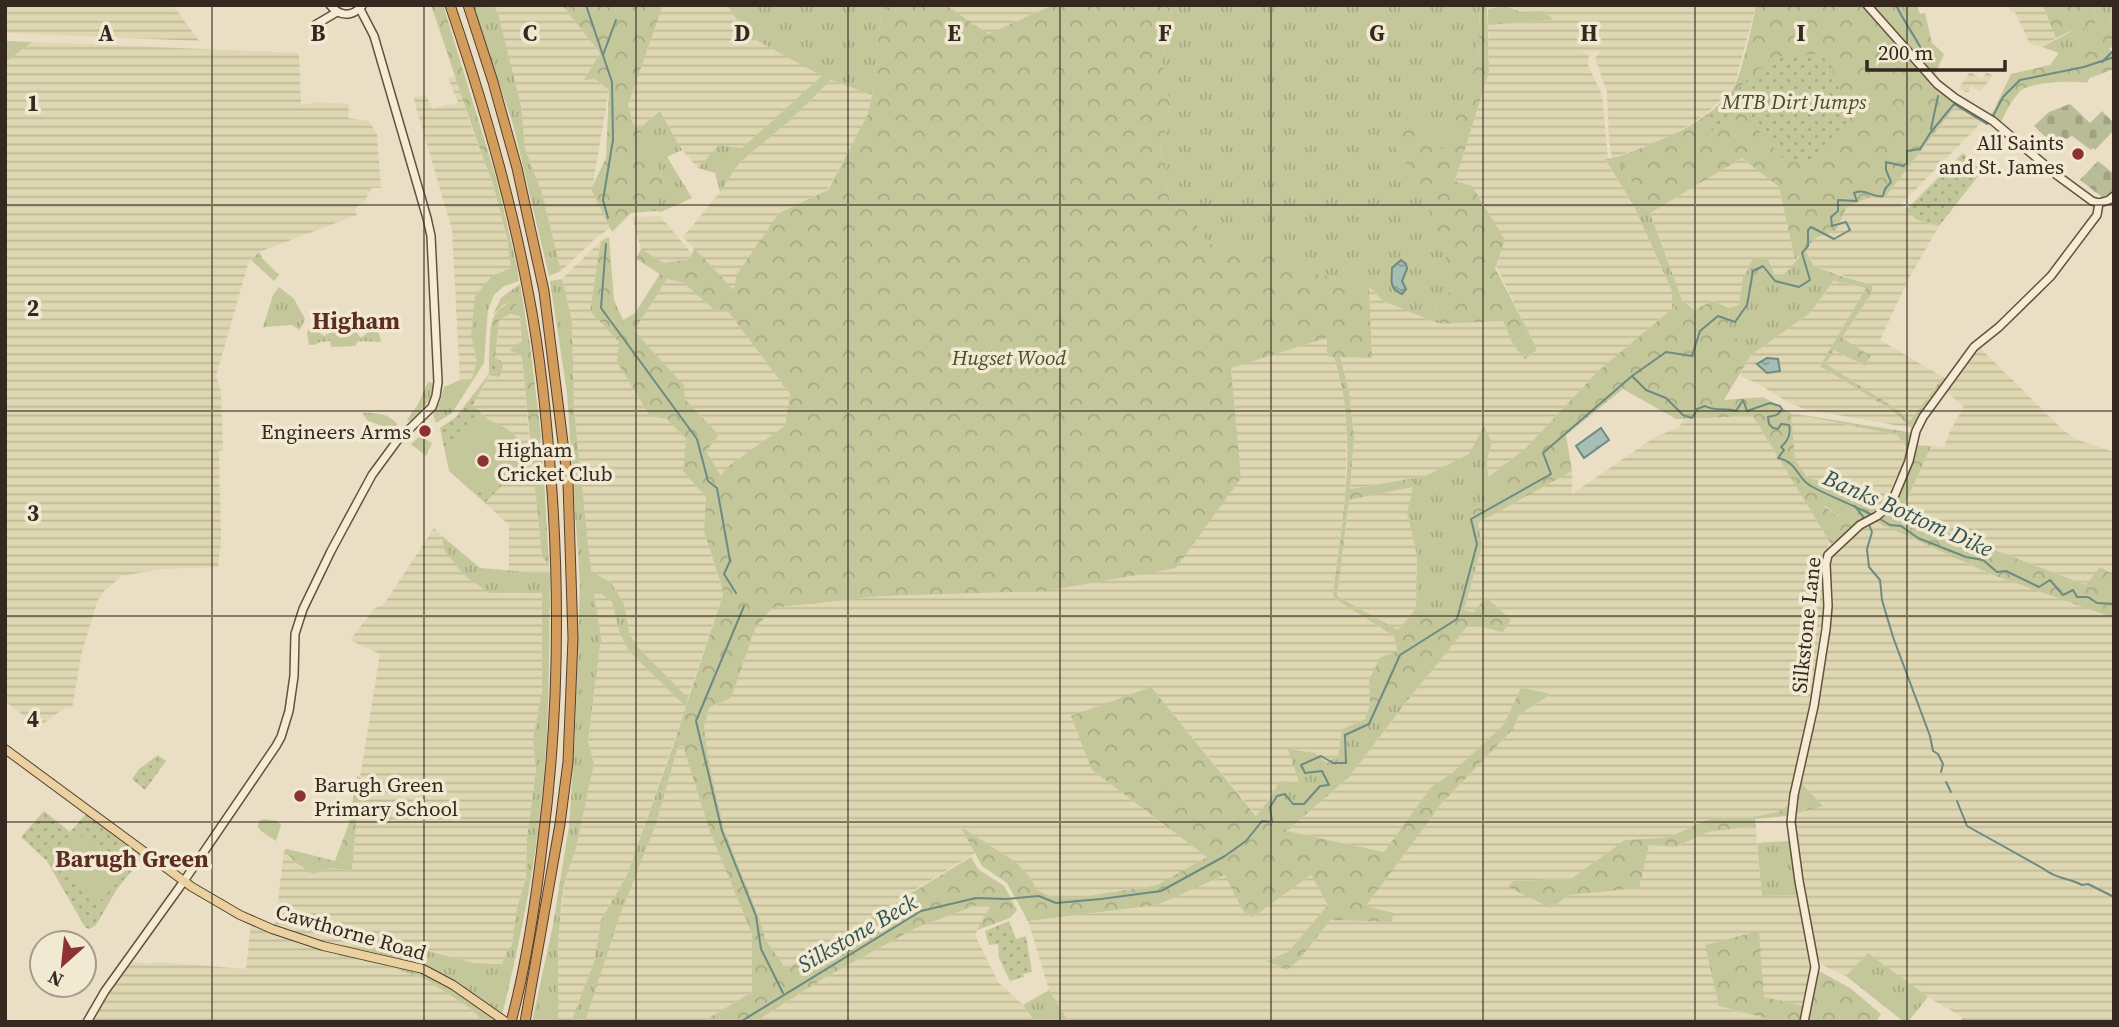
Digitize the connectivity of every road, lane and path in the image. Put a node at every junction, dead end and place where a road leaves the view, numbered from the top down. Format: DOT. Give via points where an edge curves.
graph roads {
  1 [pos="329,5"];
  2 [pos="450,5"];
  3 [pos="468,5"];
  4 [pos="1867,5"];
  5 [pos="362,7"];
  6 [pos="337,12"];
  7 [pos="351,14"];
  8 [pos="372,33"];
  9 [pos="2114,195"];
  10 [pos="2099,203"];
  11 [pos="5,749"];
  12 [pos="184,881"];
  13 [pos="510,1019"];
  14 [pos="87,1022"];
  15 [pos="525,1022"];
  16 [pos="1804,1022"];
  1 -- 6 [label="street"];
  1 -- 6 [label="street" via="315,25"];
  2 -- 13 [label="highway" via="477,85 529,294 543,390 558,589 551,783 538,884"];
  3 -- 15 [label="highway" via="517,168 544,291 568,483 573,638 568,762"];
  4 -- 10 [label="street" via="1937,84"];
  5 -- 7 [label="street"];
  5 -- 8 [label="street"];
  6 -- 7 [label="street"];
  7 -- 8 [label="street"];
  8 -- 12 [label="street" via="431,236 436,396 432,407 397,440 372,475 331,551 297,623 289,712 281,737"];
  9 -- 10 [label="street"];
  10 -- 16 [label="street, Silkstone Lane" via="2097,215 2051,276 1974,347 1923,417 1891,504 1828,555 1826,629 1791,822 1815,967"];
  11 -- 12 [label="main road, Cawthorne Road"];
  12 -- 13 [label="main road, Cawthorne Road" via="240,915 294,937 423,969"];
  12 -- 14 [label="street"];
}
